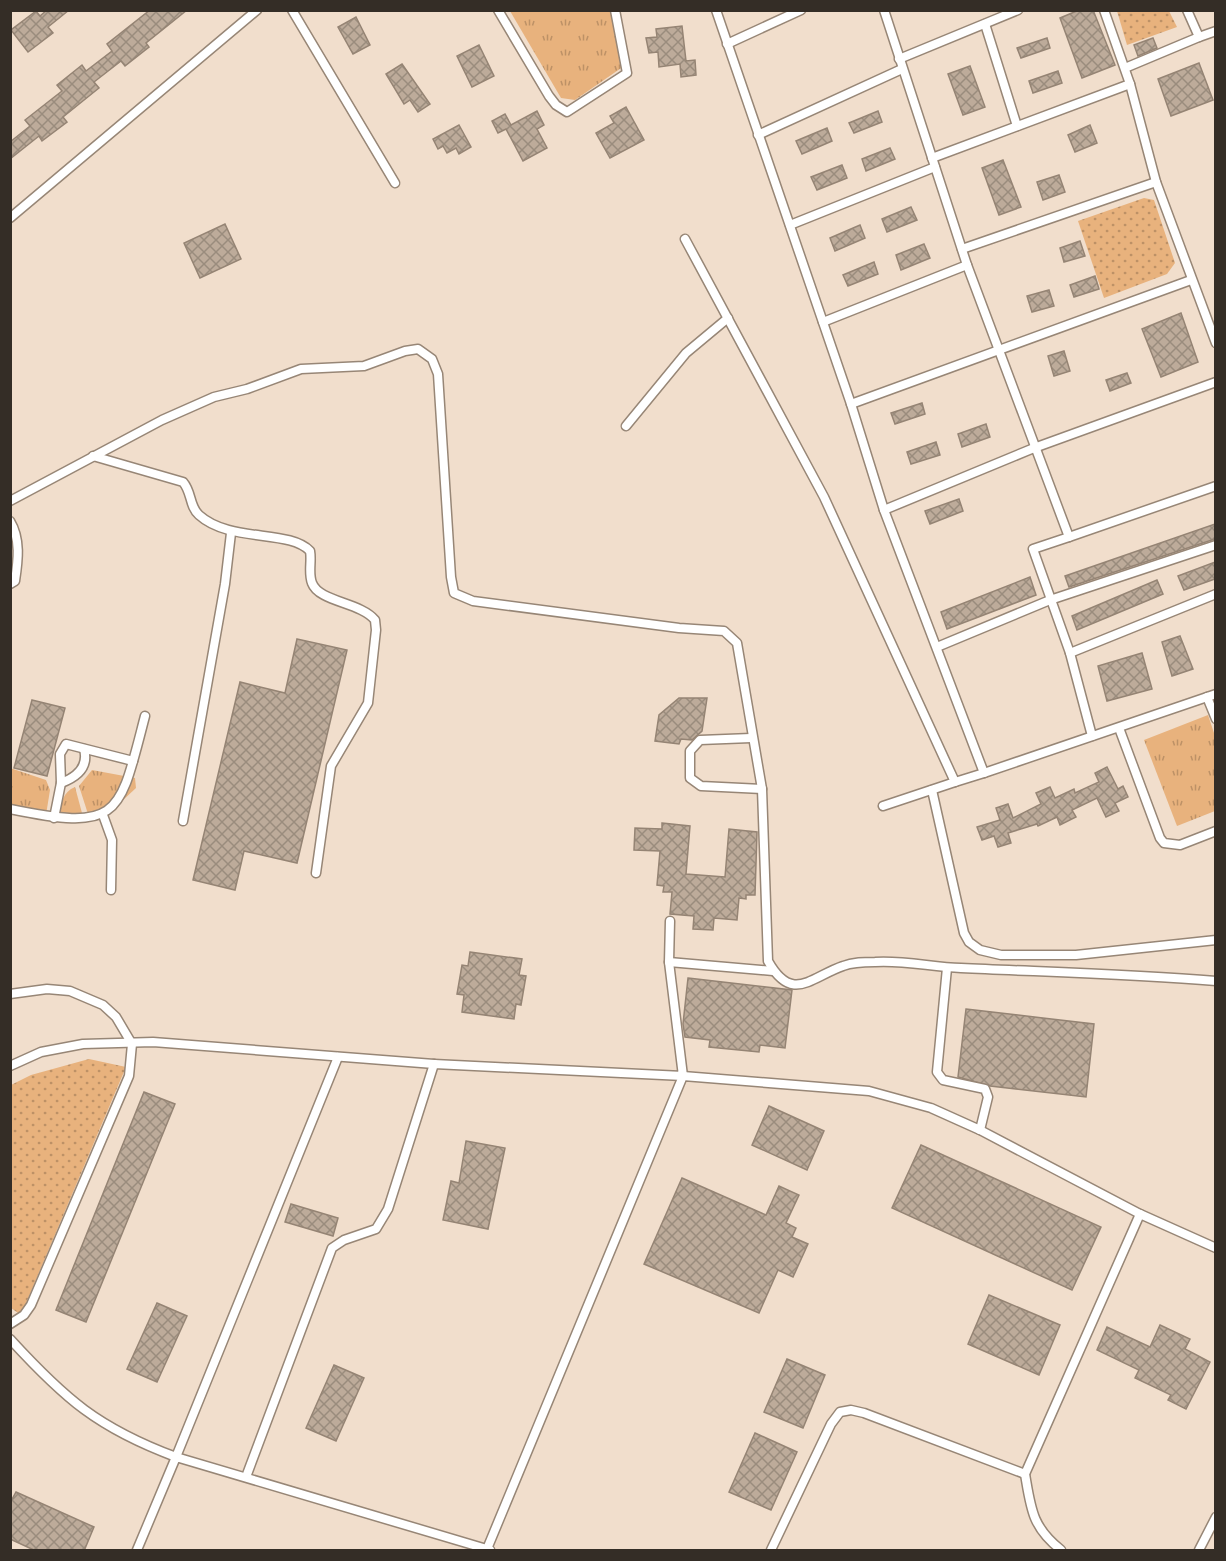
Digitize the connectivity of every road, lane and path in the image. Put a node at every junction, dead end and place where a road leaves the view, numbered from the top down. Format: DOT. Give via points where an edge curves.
graph roads {
  1 [pos="257,10"];
  2 [pos="292,10"];
  3 [pos="498,10"];
  4 [pos="615,10"];
  5 [pos="716,10"];
  6 [pos="801,10"];
  7 [pos="884,10"];
  8 [pos="1018,10"];
  9 [pos="1104,10"];
  10 [pos="1187,10"];
  11 [pos="986,24"];
  12 [pos="1215,31"];
  13 [pos="1199,37"];
  14 [pos="727,44"];
  15 [pos="899,59"];
  16 [pos="1125,68"];
  17 [pos="902,69"];
  18 [pos="1130,84"];
  19 [pos="1017,126"];
  20 [pos="758,135"];
  21 [pos="932,158"];
  22 [pos="935,167"];
  23 [pos="1156,182"];
  24 [pos="395,183"];
  25 [pos="10,218"];
  26 [pos="790,225"];
  27 [pos="685,239"];
  28 [pos="962,249"];
  29 [pos="968,265"];
  30 [pos="1191,280"];
  31 [pos="728,318"];
  32 [pos="823,322"];
  33 [pos="1215,343"];
  34 [pos="998,351"];
  35 [pos="1215,382"];
  36 [pos="851,404"];
  37 [pos="626,426"];
  38 [pos="1034,448"];
  39 [pos="93,456"];
  40 [pos="1215,486"];
  41 [pos="10,501"];
  42 [pos="884,510"];
  43 [pos="10,521"];
  44 [pos="231,532"];
  45 [pos="1069,537"];
  46 [pos="1215,545"];
  47 [pos="10,584"];
  48 [pos="1215,594"];
  49 [pos="1050,600"];
  50 [pos="937,647"];
  51 [pos="1070,653"];
  52 [pos="1211,696"];
  53 [pos="145,716"];
  54 [pos="1215,719"];
  55 [pos="1119,728"];
  56 [pos="1092,736"];
  57 [pos="751,738"];
  58 [pos="84,749"];
  59 [pos="133,761"];
  60 [pos="984,773"];
  61 [pos="955,782"];
  62 [pos="61,783"];
  63 [pos="762,789"];
  64 [pos="932,790"];
  65 [pos="883,806"];
  66 [pos="10,809"];
  67 [pos="103,815"];
  68 [pos="54,818"];
  69 [pos="183,821"];
  70 [pos="1215,831"];
  71 [pos="316,873"];
  72 [pos="111,890"];
  73 [pos="670,921"];
  74 [pos="1215,940"];
  75 [pos="669,962"];
  76 [pos="947,968"];
  77 [pos="773,970"];
  78 [pos="1215,981"];
  79 [pos="10,994"];
  80 [pos="132,1044"];
  81 [pos="338,1057"];
  82 [pos="434,1064"];
  83 [pos="10,1066"];
  84 [pos="683,1076"];
  85 [pos="980,1130"];
  86 [pos="1140,1214"];
  87 [pos="1215,1248"];
  88 [pos="10,1324"];
  89 [pos="10,1339"];
  90 [pos="176,1457"];
  91 [pos="1025,1474"];
  92 [pos="246,1477"];
  93 [pos="1215,1517"];
  94 [pos="489,1550"];
  95 [pos="137,1551"];
  96 [pos="771,1551"];
  97 [pos="1061,1551"];
  98 [pos="1199,1551"];
  1 -- 25 [label="lane"];
  2 -- 24 [label="lane"];
  3 -- 4 [label="lane" via="549,96 567,112 627,73"];
  5 -- 14 [label="lane"];
  6 -- 14 [label="lane"];
  7 -- 15 [label="lane"];
  8 -- 11 [label="lane"];
  9 -- 16 [label="lane"];
  10 -- 13 [label="lane"];
  11 -- 15 [label="lane"];
  11 -- 19 [label="lane"];
  12 -- 13 [label="lane"];
  13 -- 16 [label="lane"];
  14 -- 20 [label="lane"];
  15 -- 17 [label="lane"];
  16 -- 18 [label="lane"];
  17 -- 20 [label="lane"];
  17 -- 21 [label="lane"];
  18 -- 19 [label="lane"];
  18 -- 23 [label="lane"];
  19 -- 21 [label="lane"];
  20 -- 26 [label="lane"];
  21 -- 22 [label="lane"];
  22 -- 26 [label="lane"];
  22 -- 28 [label="lane"];
  23 -- 28 [label="lane"];
  23 -- 30 [label="lane"];
  26 -- 32 [label="lane"];
  27 -- 31 [label="lane"];
  28 -- 29 [label="lane"];
  29 -- 32 [label="lane"];
  29 -- 34 [label="lane"];
  30 -- 33 [label="lane"];
  30 -- 34 [label="lane"];
  31 -- 37 [label="lane" via="686,353"];
  31 -- 61 [label="lane" via="824,497"];
  32 -- 36 [label="lane"];
  34 -- 36 [label="lane"];
  34 -- 38 [label="lane"];
  35 -- 38 [label="lane"];
  36 -- 42 [label="lane"];
  38 -- 42 [label="lane"];
  38 -- 45 [label="lane"];
  39 -- 41 [label="lane"];
  39 -- 44 [label="lane" via="183,482 196,512"];
  39 -- 57 [label="lane" via="214,397 301,369 364,366 418,349 432,359 438,374 454,593 473,601 724,631 733,637 742,657"];
  40 -- 45 [label="lane"];
  42 -- 50 [label="lane"];
  43 -- 47 [label="lane" via="16,531 18,562 15,581"];
  44 -- 69 [label="lane"];
  44 -- 71 [label="lane" via="301,543 310,550 314,588 360,608 375,620 368,703 331,766"];
  45 -- 49 [label="lane" via="1033,549"];
  46 -- 49 [label="lane"];
  48 -- 51 [label="lane"];
  49 -- 50 [label="lane"];
  49 -- 51 [label="lane"];
  50 -- 60 [label="lane"];
  51 -- 56 [label="lane"];
  52 -- 54 [label="lane"];
  52 -- 55 [label="lane"];
  53 -- 59 [label="lane"];
  55 -- 56 [label="lane"];
  55 -- 70 [label="lane" via="1164,843 1180,845"];
  56 -- 60 [label="lane"];
  57 -- 63 [label="lane"];
  57 -- 63 [label="lane" via="700,740 690,752 690,778 701,786"];
  58 -- 59 [label="lane"];
  58 -- 62 [label="lane" via="84,768"];
  58 -- 62 [label="lane" via="66,744 62,747"];
  59 -- 67 [label="lane" via="122,795"];
  60 -- 61 [label="lane"];
  61 -- 64 [label="lane"];
  62 -- 68 [label="lane"];
  63 -- 77 [label="lane" via="765,935"];
  64 -- 65 [label="lane"];
  64 -- 74 [label="lane" via="964,933 980,951 1002,955 1076,955"];
  66 -- 68 [label="lane"];
  67 -- 68 [label="lane"];
  67 -- 72 [label="lane" via="112,840"];
  73 -- 75 [label="lane"];
  75 -- 77 [label="lane"];
  75 -- 84 [label="lane"];
  76 -- 77 [label="lane" via="860,962 843,966 804,986 792,984"];
  76 -- 78 [label="lane"];
  76 -- 85 [label="lane" via="936,1072 943,1080 985,1089 988,1096"];
  79 -- 80 [label="lane" via="47,989 87,996 116,1017"];
  80 -- 81 [label="lane" via="153,1042"];
  80 -- 83 [label="lane" via="83,1044 40,1052"];
  80 -- 88 [label="lane" via="129,1077 31,1305 24,1316"];
  81 -- 82 [label="lane"];
  81 -- 90 [label="lane"];
  82 -- 84 [label="lane"];
  82 -- 92 [label="lane" via="386,1214 376,1229 333,1248"];
  84 -- 85 [label="lane" via="869,1091 931,1108"];
  84 -- 94 [label="lane"];
  85 -- 86 [label="lane"];
  86 -- 87 [label="lane"];
  86 -- 91 [label="lane"];
  89 -- 90 [label="lane" via="52,1385 98,1421"];
  90 -- 92 [label="lane"];
  90 -- 95 [label="lane"];
  91 -- 96 [label="lane" via="864,1413 840,1412"];
  91 -- 97 [label="lane" via="1032,1515 1045,1537"];
  92 -- 94 [label="lane"];
  93 -- 98 [label="lane"];
}
